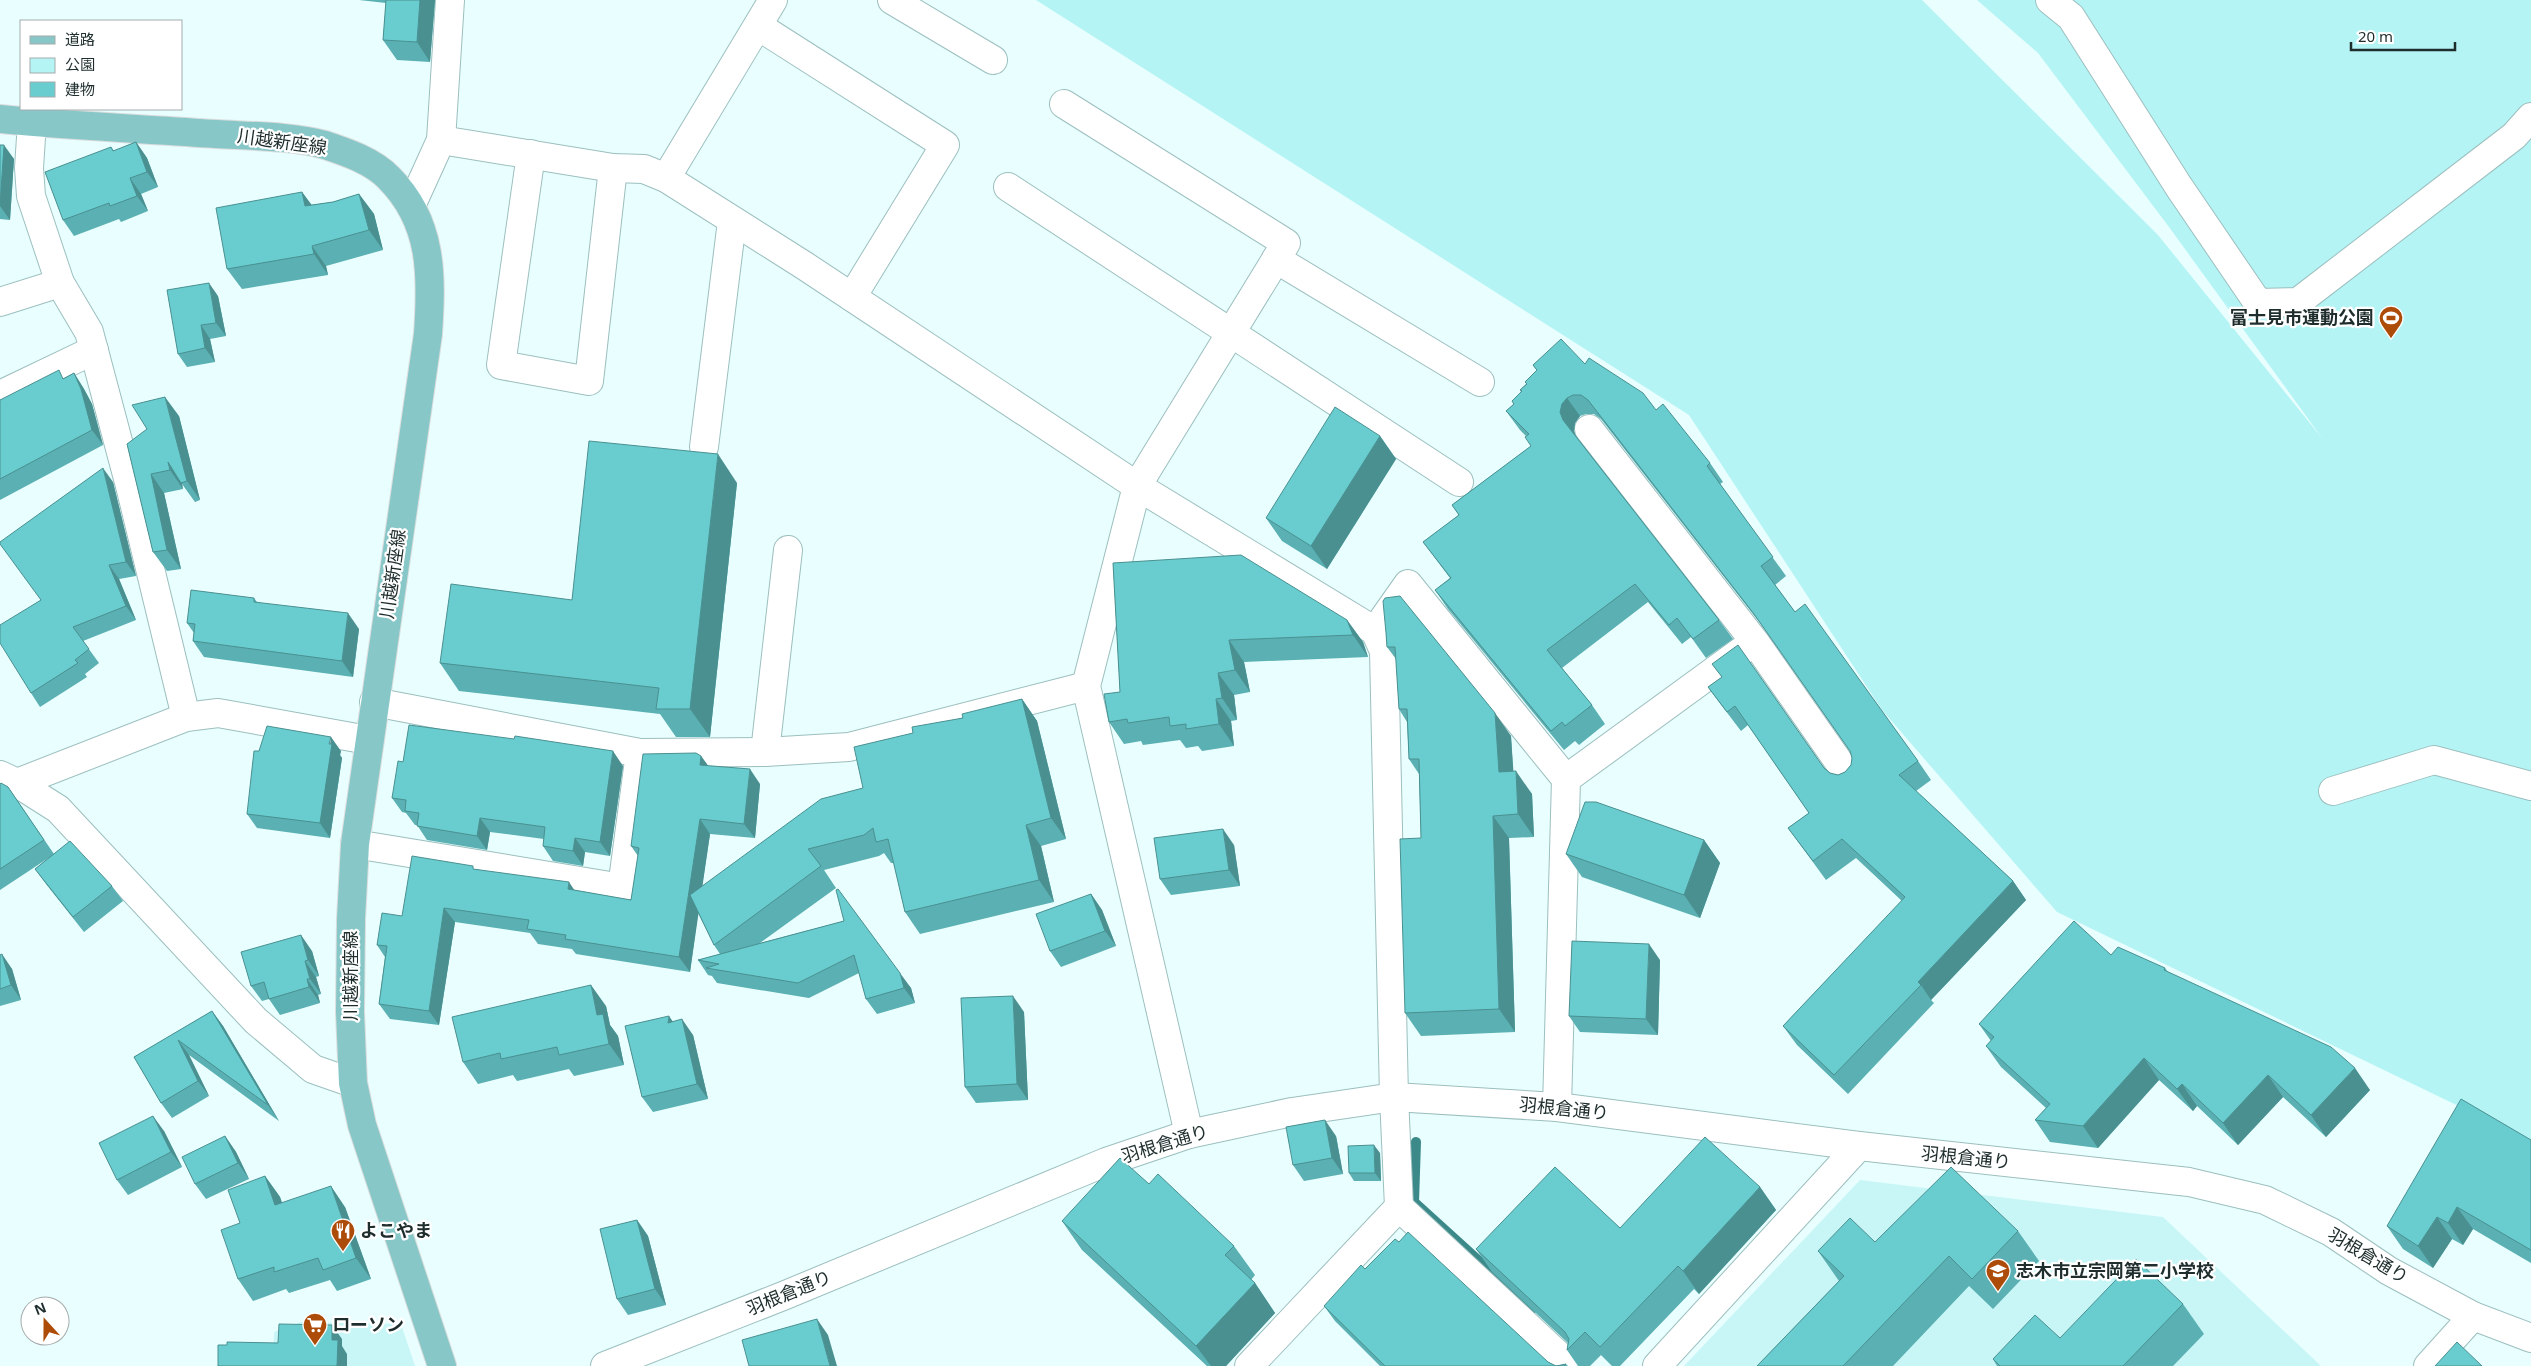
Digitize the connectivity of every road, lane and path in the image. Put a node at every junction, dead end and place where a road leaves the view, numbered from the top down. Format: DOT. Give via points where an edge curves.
graph roads {
  1 [pos="450,0"];
  2 [pos="773,0"];
  3 [pos="892,0"];
  4 [pos="2050,0"];
  5 [pos="758,26"];
  6 [pos="993,60"];
  7 [pos="1064,104"];
  8 [pos="2531,117"];
  9 [pos="0,119"];
  10 [pos="32,122"];
  11 [pos="441,140"];
  12 [pos="530,154"];
  13 [pos="613,168"];
  14 [pos="666,178"];
  15 [pos="1008,187"];
  16 [pos="411,206"];
  17 [pos="732,221"];
  18 [pos="1276,259"];
  19 [pos="60,283"];
  20 [pos="852,297"];
  21 [pos="0,302"];
  22 [pos="1230,334"];
  23 [pos="94,350"];
  24 [pos="1480,382"];
  25 [pos="0,395"];
  26 [pos="1589,429"];
  27 [pos="704,447"];
  28 [pos="1459,482"];
  29 [pos="1137,486"];
  30 [pos="788,550"];
  31 [pos="1375,631"];
  32 [pos="1755,642"];
  33 [pos="1086,686"];
  34 [pos="374,702"];
  35 [pos="186,717"];
  36 [pos="368,740"];
  37 [pos="765,752"];
  38 [pos="640,753"];
  39 [pos="1850,778"];
  40 [pos="8,779"];
  41 [pos="1566,779"];
  42 [pos="2531,786"];
  43 [pos="2333,791"];
  44 [pos="355,844"];
  45 [pos="353,1083"];
  46 [pos="1394,1097"];
  47 [pos="1557,1107"];
  48 [pos="1189,1134"];
  49 [pos="1858,1146"];
  50 [pos="1399,1207"];
  51 [pos="2473,1316"];
  52 [pos="2531,1338"];
  53 [pos="442,1366"];
  54 [pos="605,1366"];
  55 [pos="1249,1366"];
  56 [pos="1570,1366"];
  57 [pos="1657,1366"];
  58 [pos="2428,1366"];
  1 -- 11 [label="street"];
  2 -- 5 [label="street"];
  3 -- 6 [label="street"];
  4 -- 8 [label="street" via="2070,17 2258,303 2298,302 2514,136"];
  5 -- 14 [label="street"];
  5 -- 20 [label="street" via="945,145"];
  7 -- 18 [label="street" via="1286,243"];
  9 -- 10 [label="main road, 川越新座線"];
  10 -- 16 [label="main road, 川越新座線" via="324,144 360,158 388,177"];
  10 -- 19 [label="street" via="30,196"];
  11 -- 12 [label="street"];
  11 -- 16 [label="street"];
  12 -- 13 [label="street"];
  12 -- 13 [label="street" via="501,365 589,381"];
  13 -- 14 [label="street" via="644,169"];
  14 -- 17 [label="street"];
  15 -- 22 [label="street"];
  16 -- 34 [label="main road, 川越新座線" via="425,242 431,284 428,334"];
  17 -- 20 [label="street"];
  17 -- 27 [label="street"];
  18 -- 22 [label="street"];
  18 -- 24 [label="street"];
  19 -- 21 [label="street"];
  19 -- 23 [label="street" via="89,332"];
  20 -- 29 [label="street"];
  22 -- 28 [label="street"];
  22 -- 29 [label="street"];
  23 -- 25 [label="street"];
  23 -- 35 [label="street"];
  26 -- 32 [label="street"];
  29 -- 31 [label="street"];
  29 -- 33 [label="street"];
  30 -- 37 [label="street"];
  31 -- 41 [label="street" via="1408,584"];
  31 -- 46 [label="street" via="1384,651"];
  32 -- 39 [label="street"];
  32 -- 41 [label="street"];
  33 -- 37 [label="street" via="849,747"];
  33 -- 48 [label="street"];
  34 -- 36 [label="main road, 川越新座線"];
  34 -- 38 [label="street"];
  35 -- 36 [label="street" via="218,714"];
  35 -- 40 [label="street"];
  36 -- 44 [label="main road, 川越新座線"];
  37 -- 38 [label="street"];
  38 -- 44 [label="street" via="622,888"];
  40 -- 45 [label="street" via="58,809 256,1021 313,1069"];
  41 -- 47 [label="street"];
  42 -- 43 [label="street" via="2434,760"];
  44 -- 45 [label="main road, 川越新座線" via="351,938"];
  45 -- 53 [label="main road, 川越新座線" via="362,1125"];
  46 -- 47 [label="street, 羽根倉通り"];
  46 -- 48 [label="street, 羽根倉通り" via="1292,1112"];
  46 -- 50 [label="street"];
  47 -- 49 [label="street, 羽根倉通り"];
  48 -- 54 [label="street, 羽根倉通り" via="1106,1162"];
  49 -- 51 [label="street, 羽根倉通り" via="2189,1182 2265,1200 2331,1232 2389,1271"];
  49 -- 57 [label="street"];
  50 -- 55 [label="street"];
  50 -- 56 [label="street"];
  51 -- 52 [label="street, 羽根倉通り"];
  51 -- 58 [label="street"];
}
